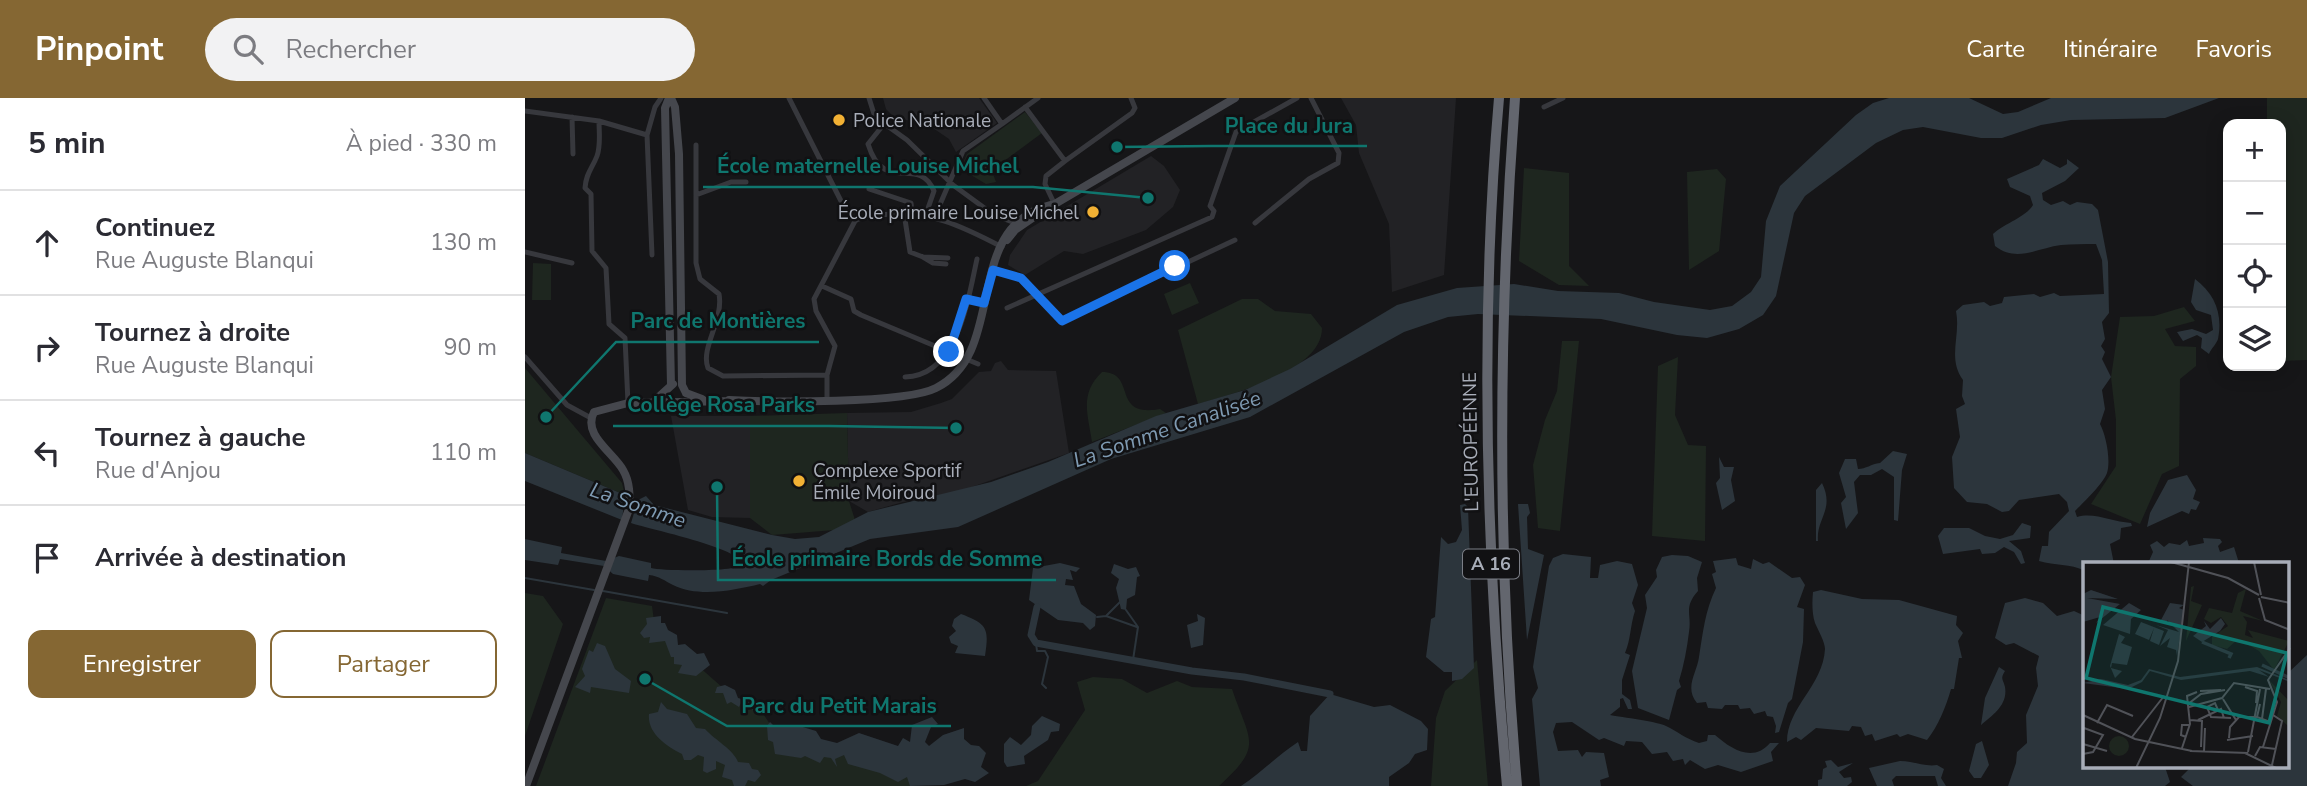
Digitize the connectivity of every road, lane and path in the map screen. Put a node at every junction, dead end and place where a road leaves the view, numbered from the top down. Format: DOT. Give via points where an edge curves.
graph roads {
  1 [pos="661,98"];
  2 [pos="670,98"];
  3 [pos="789,98"];
  4 [pos="869,98"];
  5 [pos="984,98"];
  6 [pos="1131,98"];
  7 [pos="1297,98"];
  8 [pos="1311,98"];
  9 [pos="1499,98"];
  10 [pos="1515,98"];
  11 [pos="1563,98"];
  12 [pos="1036,99"];
  13 [pos="1229,99"];
  14 [pos="1025,107"];
  15 [pos="1544,107"];
  16 [pos="525,111"];
  17 [pos="572,117"];
  18 [pos="599,121"];
  19 [pos="884,124"];
  20 [pos="1002,124"];
  21 [pos="647,135"];
  22 [pos="696,145"];
  23 [pos="573,154"];
  24 [pos="1065,161"];
  25 [pos="746,182"];
  26 [pos="950,182"];
  27 [pos="869,189"];
  28 [pos="696,195"];
  29 [pos="1052,204"];
  30 [pos="912,212"];
  31 [pos="904,213"];
  32 [pos="926,214"];
  33 [pos="936,216"];
  34 [pos="855,221"];
  35 [pos="1014,223"];
  36 [pos="1255,223"];
  37 [pos="1009,233"];
  38 [pos="1235,240"];
  39 [pos="1001,247"];
  40 [pos="525,253"];
  41 [pos="652,255"];
  42 [pos="977,259"];
  43 [pos="947,261"];
  44 [pos="572,263"];
  45 [pos="993,270"];
  46 [pos="822,286"];
  47 [pos="1036,294"];
  48 [pos="966,299"];
  49 [pos="984,303"];
  50 [pos="1007,308"];
  51 [pos="949,352"];
  52 [pos="525,357"];
  53 [pos="965,359"];
  54 [pos="978,364"];
  55 [pos="827,375"];
  56 [pos="905,377"];
  57 [pos="669,387"];
  58 [pos="684,389"];
  59 [pos="827,399"];
  60 [pos="734,401"];
  61 [pos="676,402"];
  62 [pos="628,403"];
  63 [pos="652,403"];
  64 [pos="591,418"];
  65 [pos="526,786"];
  66 [pos="1507,786"];
  67 [pos="1517,786"];
  1 -- 21 [label="street"];
  2 -- 57 [label="street" via="665,108"];
  2 -- 58 [label="street" via="675,107 679,154"];
  3 -- 34 [label="street"];
  4 -- 19 [label="street" via="875,117"];
  5 -- 20 [label="street"];
  6 -- 24 [label="street" via="1132,113"];
  7 -- 47 [label="street" via="1236,132 1210,206 1212,217"];
  8 -- 36 [label="street" via="1339,153 1338,163"];
  9 -- 66 [label="highway, L'EUROPÉENNE / A 16" via="1486,341 1492,593"];
  10 -- 67 [label="highway, L'EUROPÉENNE / A 16" via="1504,259 1501,538"];
  11 -- 15 [label="street"];
  12 -- 14 [label="street"];
  13 -- 29 [label="street"];
  14 -- 20 [label="street"];
  14 -- 24 [label="street"];
  16 -- 17 [label="street"];
  17 -- 18 [label="street"];
  17 -- 23 [label="street"];
  18 -- 21 [label="street"];
  18 -- 62 [label="street" via="599,149 586,173 585,188 590,194 592,251 606,268 609,324 625,338"];
  19 -- 26 [label="street"];
  19 -- 32 [label="street" via="868,144 874,160 883,170 919,174 927,180 934,191"];
  20 -- 26 [label="street" via="963,151"];
  21 -- 41 [label="street"];
  22 -- 28 [label="street"];
  24 -- 29 [label="street" via="1046,176"];
  25 -- 28 [label="street" via="731,182"];
  26 -- 33 [label="street"];
  26 -- 35 [label="street" via="994,215"];
  27 -- 30 [label="street" via="903,198 911,203"];
  28 -- 55 [label="street" via="698,274 719,294 721,306 706,356 708,368 723,376"];
  29 -- 35 [label="street"];
  29 -- 37 [label="street"];
  30 -- 31 [label="street"];
  30 -- 32 [label="street"];
  31 -- 34 [label="street"];
  31 -- 43 [label="street" via="910,252 933,264"];
  32 -- 33 [label="street"];
  33 -- 39 [label="street"];
  34 -- 46 [label="street"];
  35 -- 37 [label="street"];
  37 -- 39 [label="street"];
  38 -- 47 [label="street" via="1068,320 1057,318"];
  39 -- 45 [label="street"];
  40 -- 44 [label="street"];
  42 -- 48 [label="street"];
  45 -- 47 [label="street" via="1021,278"];
  45 -- 49 [label="street"];
  46 -- 51 [label="street" via="851,299 860,315"];
  46 -- 55 [label="street" via="813,304 835,346"];
  47 -- 50 [label="street"];
  48 -- 49 [label="street"];
  48 -- 51 [label="street"];
  49 -- 53 [label="street"];
  51 -- 53 [label="street"];
  51 -- 56 [label="street" via="928,371"];
  52 -- 64 [label="street" via="567,405"];
  53 -- 54 [label="street"];
  53 -- 59 [label="street" via="953,377 924,394"];
  55 -- 59 [label="street"];
  57 -- 58 [label="street"];
  57 -- 61 [label="street" via="667,395"];
  57 -- 63 [label="street"];
  58 -- 60 [label="street" via="697,399"];
  58 -- 61 [label="street"];
  59 -- 60 [label="street"];
  60 -- 61 [label="street"];
  61 -- 63 [label="street"];
  62 -- 63 [label="street"];
  62 -- 64 [label="street" via="600,409"];
  64 -- 65 [label="street" via="593,432 624,471 630,496 626,520"];
}
